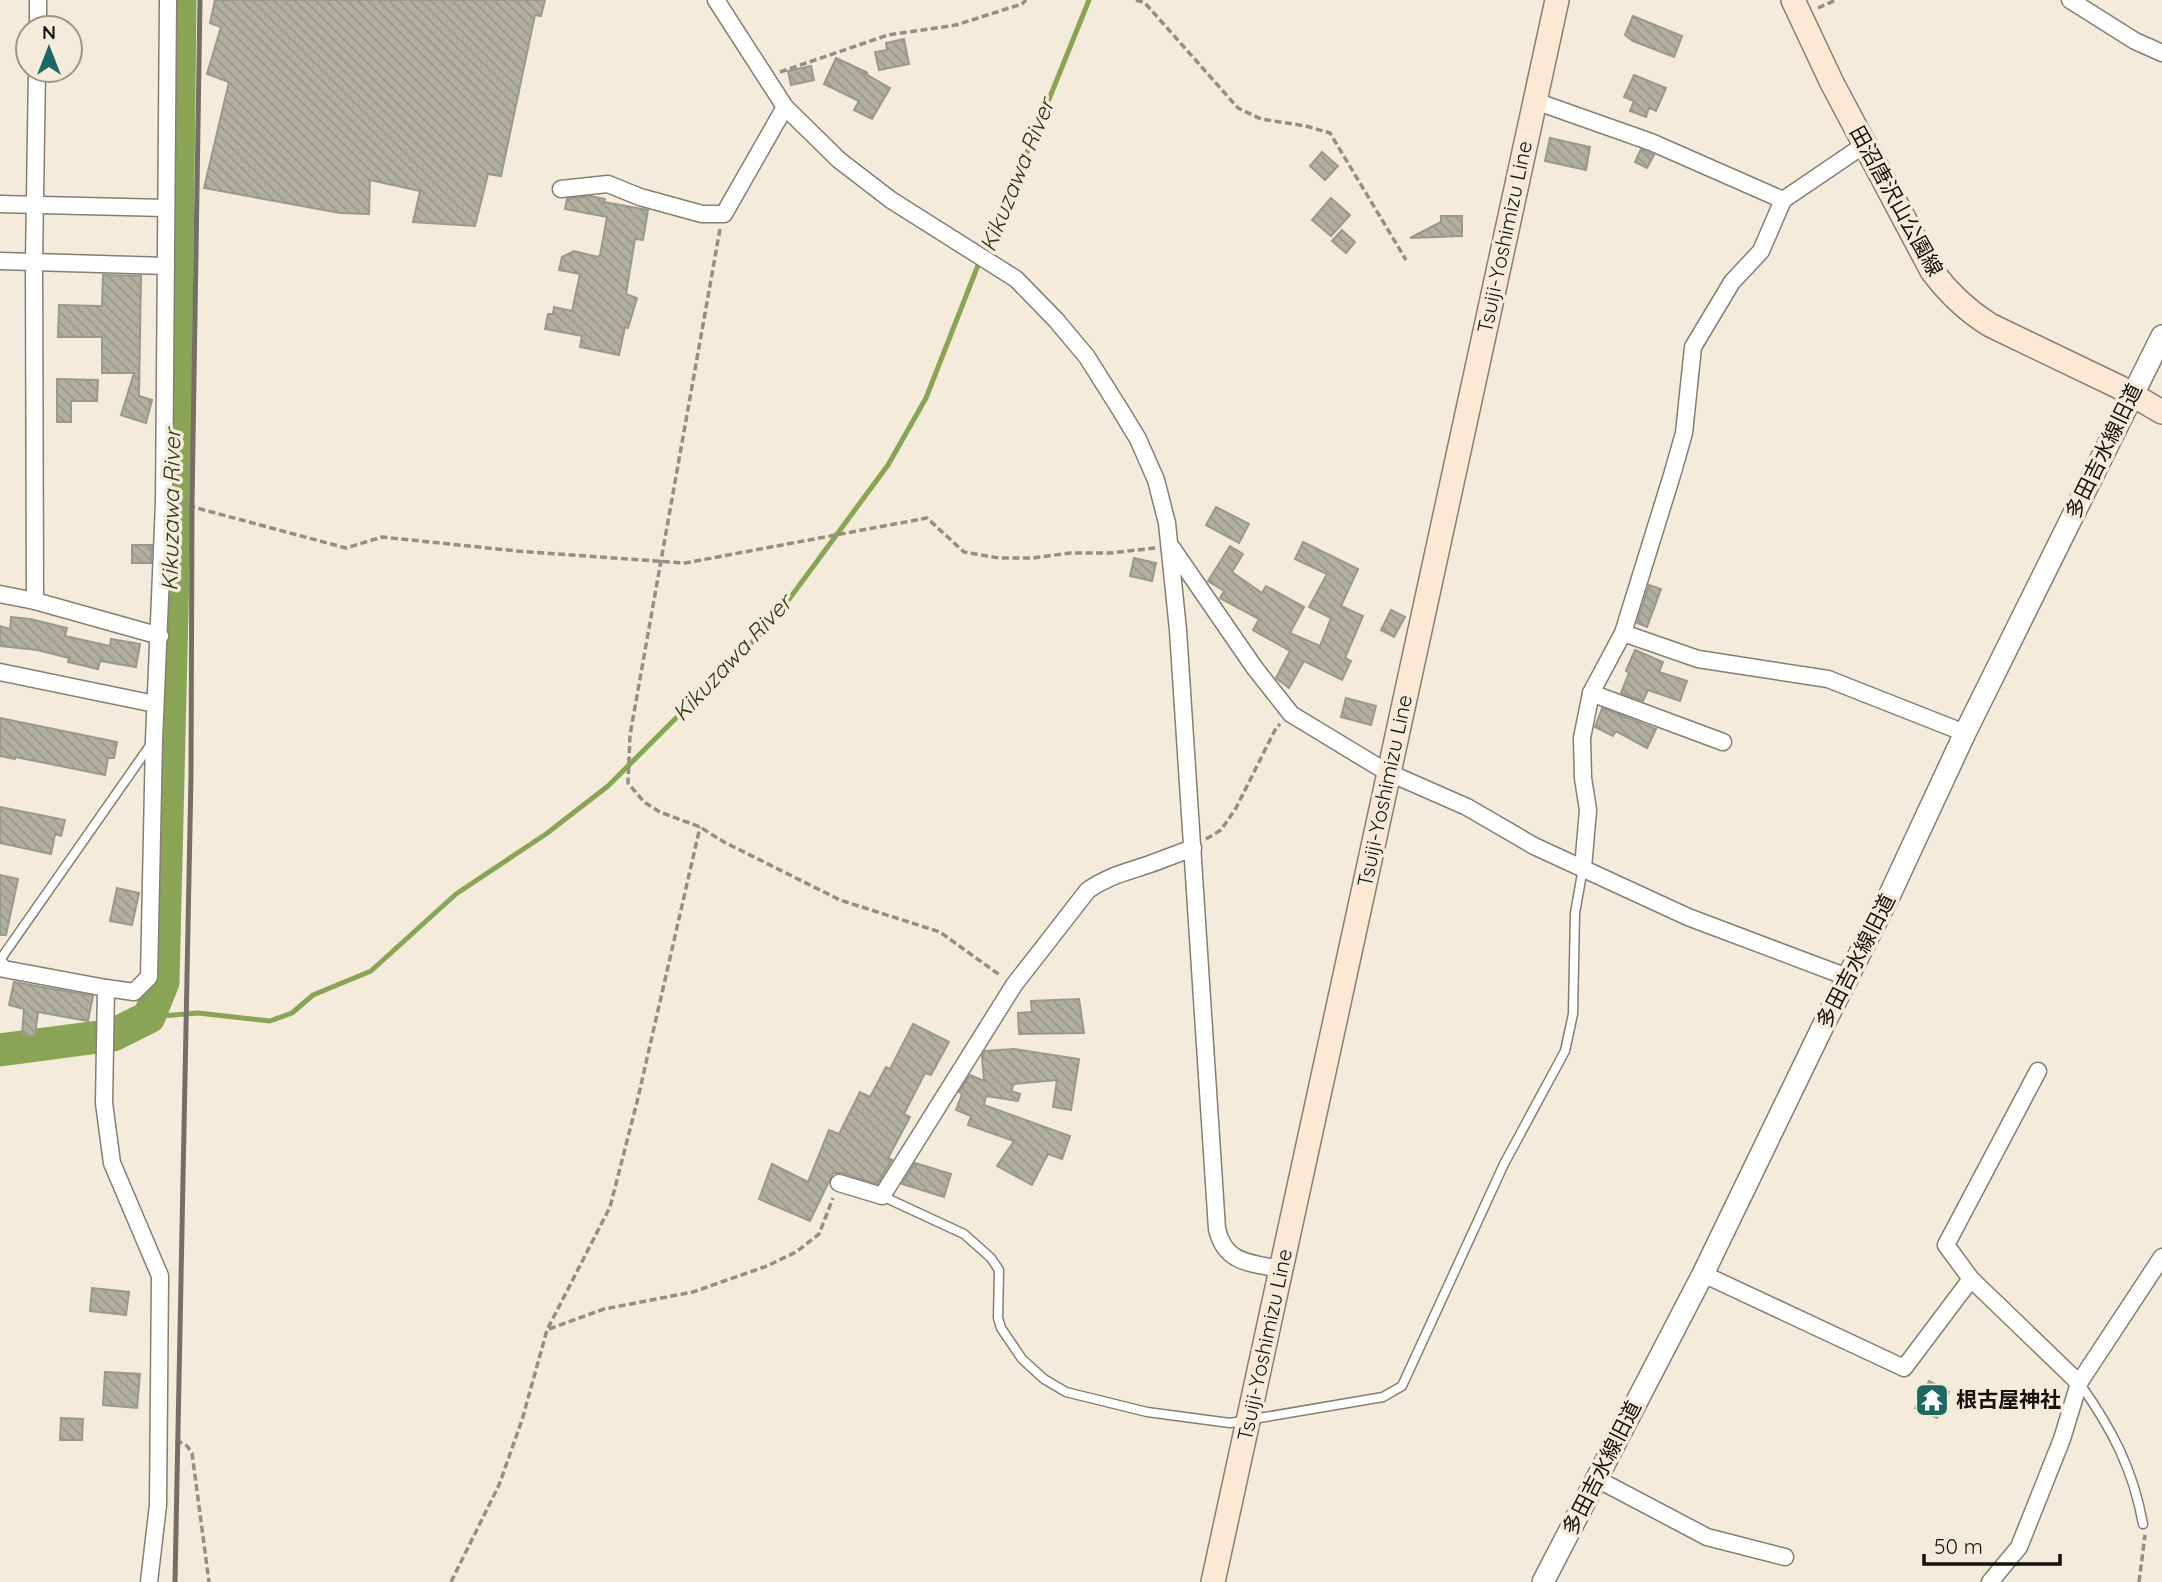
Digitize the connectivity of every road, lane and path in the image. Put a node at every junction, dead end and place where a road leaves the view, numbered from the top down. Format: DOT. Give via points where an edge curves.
graph roads {
  1 [pos="167,0"];
  2 [pos="716,0"];
  3 [pos="1026,0"];
  4 [pos="1136,0"];
  5 [pos="1557,0"];
  6 [pos="1793,0"];
  7 [pos="2070,0"];
  8 [pos="2162,54"];
  9 [pos="765,77"];
  10 [pos="37,84"];
  11 [pos="1535,101"];
  12 [pos="785,107"];
  13 [pos="1864,145"];
  14 [pos="561,188"];
  15 [pos="1783,200"];
  16 [pos="0,204"];
  17 [pos="35,206"];
  18 [pos="166,208"];
  19 [pos="724,214"];
  20 [pos="1406,260"];
  21 [pos="0,261"];
  22 [pos="34,262"];
  23 [pos="166,265"];
  24 [pos="2162,336"];
  25 [pos="2131,396"];
  26 [pos="2162,412"];
  27 [pos="183,503"];
  28 [pos="1171,547"];
  29 [pos="659,561"];
  30 [pos="0,594"];
  31 [pos="35,601"];
  32 [pos="1623,633"];
  33 [pos="160,636"];
  34 [pos="0,672"];
  35 [pos="1591,693"];
  36 [pos="155,705"];
  37 [pos="1291,714"];
  38 [pos="1965,733"];
  39 [pos="154,740"];
  40 [pos="1723,742"];
  41 [pos="1389,773"];
  42 [pos="700,827"];
  43 [pos="1193,848"];
  44 [pos="1583,868"];
  45 [pos="0,960"];
  46 [pos="0,965"];
  47 [pos="1847,978"];
  48 [pos="1014,985"];
  49 [pos="106,988"];
  50 [pos="2038,1071"];
  51 [pos="839,1183"];
  52 [pos="882,1196"];
  53 [pos="2162,1258"];
  54 [pos="1281,1269"];
  55 [pos="1703,1273"];
  56 [pos="1971,1279"];
  57 [pos="547,1330"];
  58 [pos="2079,1383"];
  59 [pos="1248,1421"];
  60 [pos="160,1432"];
  61 [pos="1597,1479"];
  62 [pos="2143,1524"];
  63 [pos="1785,1558"];
  64 [pos="149,1582"];
  65 [pos="209,1582"];
  66 [pos="451,1582"];
  67 [pos="1213,1582"];
  68 [pos="1543,1582"];
  69 [pos="1990,1582"];
  70 [pos="2139,1582"];
  1 -- 18 [label="street"];
  2 -- 9 [label="street"];
  3 -- 9 [label="path" via="956,25 888,35"];
  4 -- 20 [label="path" via="1145,3 1238,108 1261,119 1330,133"];
  5 -- 11 [label="main road, Tsuiji-Yoshimizu Line"];
  6 -- 13 [label="main road, 田沼唐沢山公園線"];
  7 -- 8 [label="street"];
  9 -- 12 [label="street"];
  10 -- 17 [label="street"];
  11 -- 15 [label="street" via="1651,142"];
  11 -- 41 [label="main road, Tsuiji-Yoshimizu Line"];
  12 -- 19 [label="street"];
  12 -- 28 [label="street" via="839,160 891,200 1016,279 1056,320 1087,358 1138,439 1156,480"];
  13 -- 15 [label="street"];
  13 -- 25 [label="main road, 田沼唐沢山公園線" via="1933,271 1958,303 1990,325"];
  14 -- 19 [label="street" via="608,184 702,214"];
  15 -- 32 [label="street" via="1761,251 1732,282 1693,347 1684,433"];
  16 -- 17 [label="street"];
  17 -- 18 [label="street"];
  17 -- 22 [label="street"];
  18 -- 23 [label="street"];
  19 -- 29 [label="path"];
  21 -- 22 [label="street"];
  22 -- 23 [label="street"];
  22 -- 31 [label="street"];
  23 -- 33 [label="street"];
  24 -- 25 [label="street, 多田吉水線旧道"];
  25 -- 26 [label="main road, 田沼唐沢山公園線"];
  25 -- 38 [label="street, 多田吉水線旧道"];
  27 -- 29 [label="path" via="346,548 382,537"];
  28 -- 29 [label="path" via="999,558 964,552 926,518 685,563"];
  28 -- 37 [label="street"];
  28 -- 43 [label="street"];
  29 -- 42 [label="path" via="630,735 628,783 660,812"];
  30 -- 31 [label="street"];
  31 -- 33 [label="street"];
  32 -- 35 [label="street"];
  32 -- 38 [label="street" via="1698,659 1828,679"];
  33 -- 36 [label="street"];
  34 -- 36 [label="street"];
  35 -- 40 [label="street"];
  35 -- 44 [label="street" via="1582,738 1588,810"];
  36 -- 39 [label="street"];
  37 -- 41 [label="street"];
  37 -- 43 [label="path" via="1276,728 1221,830"];
  38 -- 47 [label="street, 多田吉水線旧道"];
  39 -- 45 [label="lane"];
  39 -- 49 [label="street" via="149,977 134,992"];
  41 -- 44 [label="street"];
  41 -- 54 [label="main road, Tsuiji-Yoshimizu Line"];
  42 -- 48 [label="path" via="840,900 940,932"];
  42 -- 57 [label="path" via="610,1207"];
  43 -- 48 [label="street" via="1116,873 1088,890"];
  43 -- 54 [label="street" via="1220,1244 1242,1261"];
  44 -- 47 [label="street" via="1688,917"];
  44 -- 59 [label="lane" via="1575,913 1573,1014 1565,1051 1504,1164 1402,1386 1383,1397"];
  46 -- 49 [label="street"];
  47 -- 55 [label="street, 多田吉水線旧道"];
  48 -- 52 [label="street"];
  49 -- 60 [label="street" via="104,1103 113,1163 160,1276"];
  50 -- 56 [label="street" via="1946,1245"];
  51 -- 52 [label="street"];
  51 -- 57 [label="path" via="819,1234 796,1252 693,1292 604,1309"];
  52 -- 59 [label="lane" via="964,1234 991,1258 999,1270 1001,1328 1022,1359 1044,1379 1066,1392 1147,1412 1230,1423"];
  53 -- 58 [label="street"];
  54 -- 59 [label="main road, Tsuiji-Yoshimizu Line"];
  55 -- 56 [label="street" via="1903,1368"];
  55 -- 61 [label="street, 多田吉水線旧道"];
  56 -- 58 [label="street"];
  57 -- 66 [label="path" via="499,1485"];
  58 -- 62 [label="lane" via="2128,1466"];
  58 -- 69 [label="street" via="2019,1547"];
  59 -- 67 [label="main road, Tsuiji-Yoshimizu Line"];
  60 -- 64 [label="street"];
  60 -- 65 [label="path" via="192,1452"];
  61 -- 63 [label="street" via="1707,1537"];
  61 -- 68 [label="street, 多田吉水線旧道"];
  62 -- 70 [label="path"];
}
